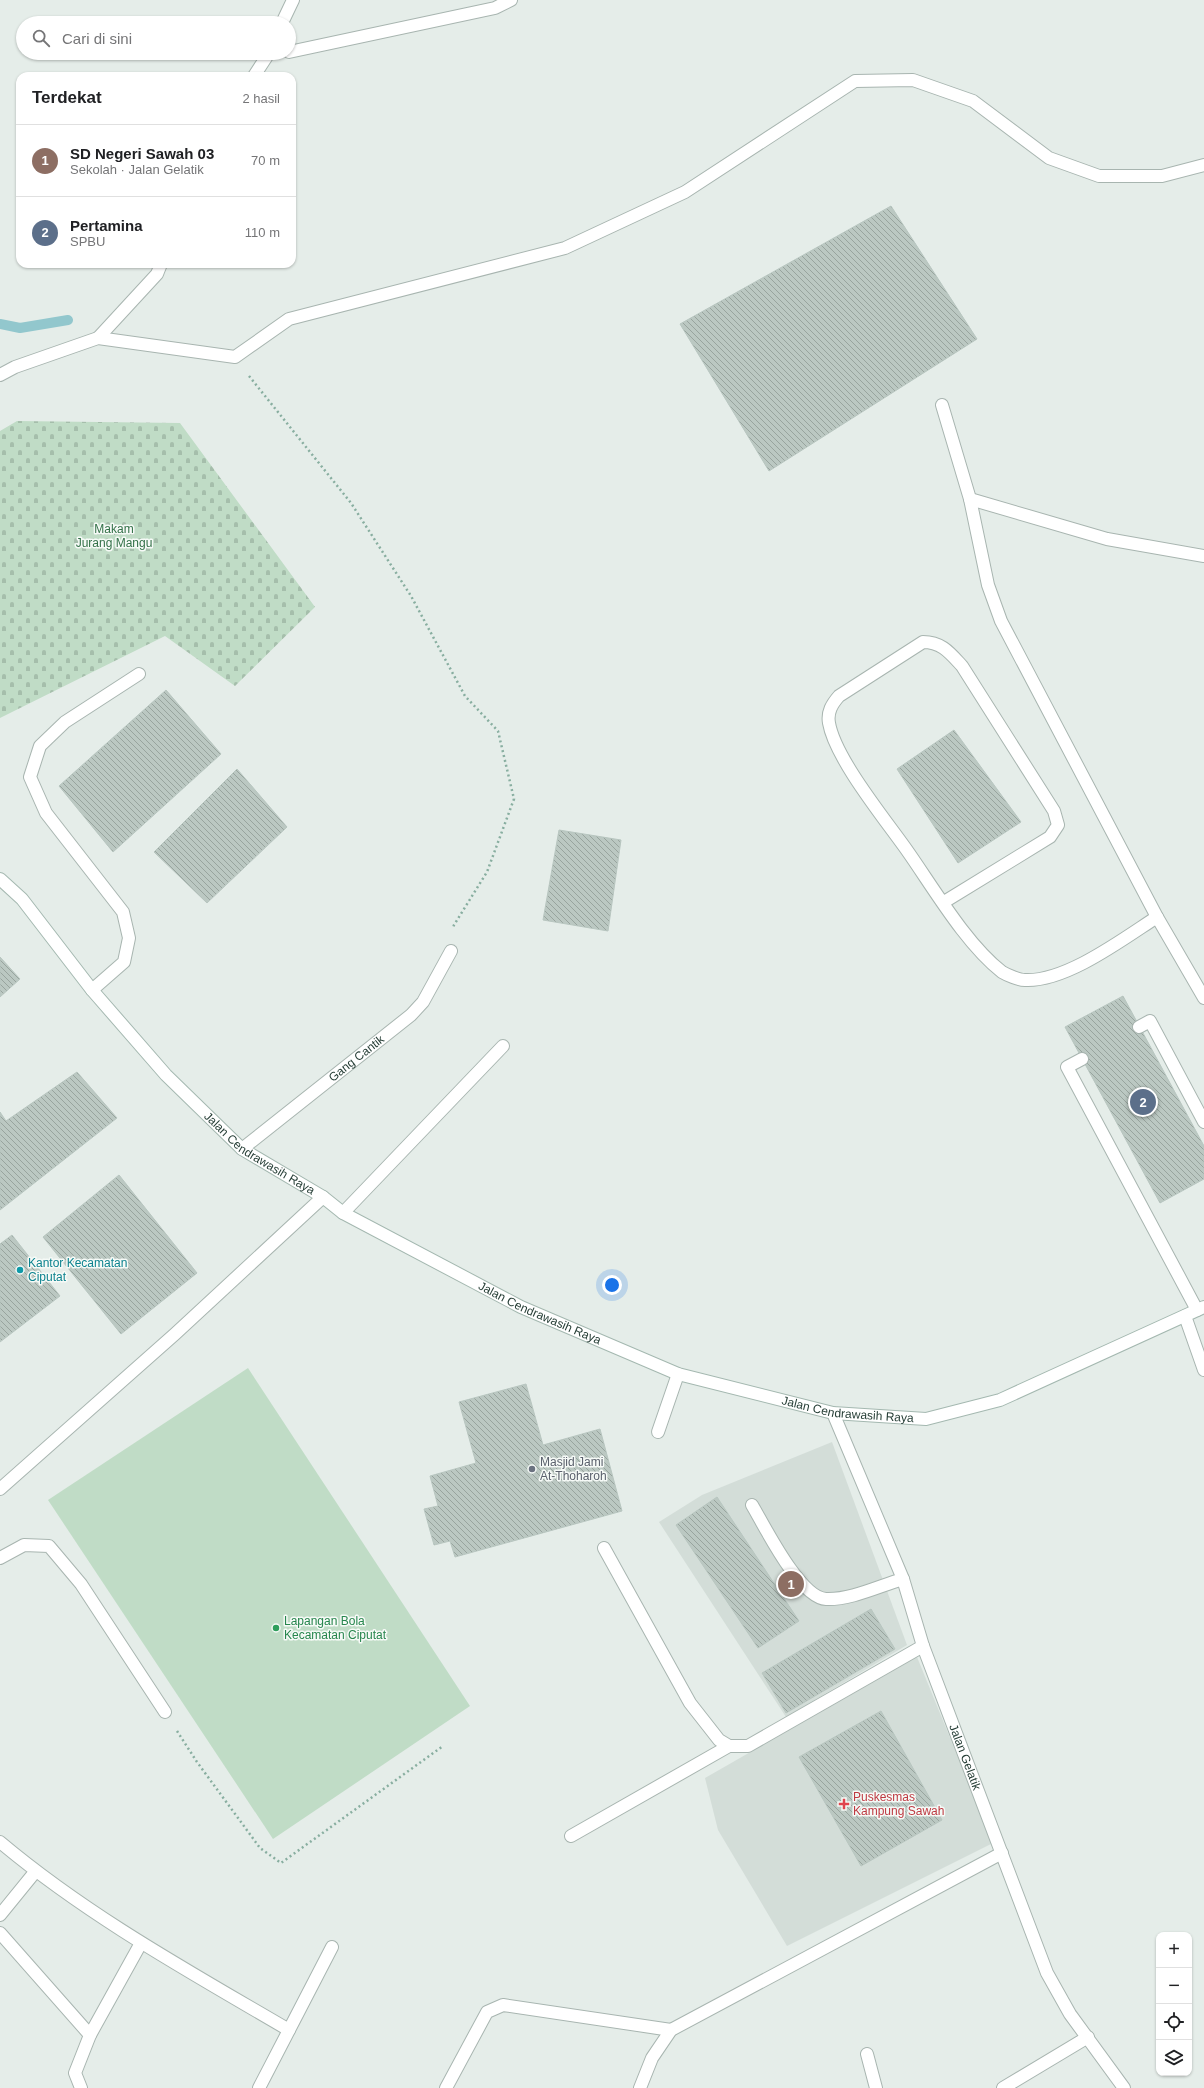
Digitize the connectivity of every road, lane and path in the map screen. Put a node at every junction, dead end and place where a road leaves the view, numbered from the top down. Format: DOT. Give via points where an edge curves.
graph roads {
  1 [pos="293,0"];
  2 [pos="511,0"];
  3 [pos="285,16"];
  4 [pos="296,51"];
  5 [pos="265,60"];
  6 [pos="257,72"];
  7 [pos="1204,165"];
  8 [pos="158,268"];
  9 [pos="98,338"];
  10 [pos="235,357"];
  11 [pos="0,375"];
  12 [pos="942,405"];
  13 [pos="970,499"];
  14 [pos="1204,556"];
  15 [pos="140,674"];
  16 [pos="0,879"];
  17 [pos="944,902"];
  18 [pos="1157,917"];
  19 [pos="451,951"];
  20 [pos="92,990"];
  21 [pos="1204,998"];
  22 [pos="1139,1027"];
  23 [pos="503,1046"];
  24 [pos="1082,1058"];
  25 [pos="1204,1122"];
  26 [pos="242,1149"];
  27 [pos="323,1198"];
  28 [pos="343,1212"];
  29 [pos="1201,1308"];
  30 [pos="1185,1316"];
  31 [pos="1204,1370"];
  32 [pos="678,1374"];
  33 [pos="833,1413"];
  34 [pos="658,1432"];
  35 [pos="0,1489"];
  36 [pos="752,1505"];
  37 [pos="604,1548"];
  38 [pos="0,1558"];
  39 [pos="903,1579"];
  40 [pos="923,1646"];
  41 [pos="165,1712"];
  42 [pos="443,1746"];
  43 [pos="729,1746"];
  44 [pos="571,1836"];
  45 [pos="0,1842"];
  46 [pos="1002,1853"];
  47 [pos="35,1872"];
  48 [pos="0,1915"];
  49 [pos="0,1932"];
  50 [pos="142,1943"];
  51 [pos="332,1947"];
  52 [pos="289,2030"];
  53 [pos="671,2030"];
  54 [pos="90,2035"];
  55 [pos="1088,2037"];
  56 [pos="867,2054"];
  57 [pos="81,2088"];
  58 [pos="259,2088"];
  59 [pos="446,2088"];
  60 [pos="640,2088"];
  61 [pos="876,2088"];
  62 [pos="1003,2088"];
  63 [pos="1124,2088"];
  1 -- 3 [label="street"];
  2 -- 4 [label="street" via="495,8"];
  5 -- 6 [label="street"];
  7 -- 10 [label="street" via="1162,176 1099,176 1049,158 973,101 913,80 855,81 685,192 565,248 289,319"];
  8 -- 9 [label="street" via="156,274"];
  9 -- 10 [label="street"];
  9 -- 11 [label="street" via="15,367"];
  10 -- 19 [label="path" via="351,503 411,596 465,696 498,731 514,799 487,872 454,924"];
  12 -- 13 [label="street"];
  13 -- 14 [label="street" via="1107,539"];
  13 -- 18 [label="street" via="988,585 1001,621"];
  15 -- 20 [label="street" via="65,722 40,746 30,776 46,813 123,912 129,938 124,962"];
  16 -- 20 [label="street, Jalan Cendrawasih Raya" via="22,899"];
  17 -- 17 [label="street" via="840,753 829,722 829,712 839,696 923,642 934,642 946,648 962,666 1054,811 1058,824 1050,837"];
  17 -- 18 [label="street" via="965,931 1003,973 1024,980 1051,976 1094,958"];
  18 -- 21 [label="street"];
  19 -- 26 [label="street, Gang Cantik" via="423,1002 411,1015"];
  20 -- 26 [label="street, Jalan Cendrawasih Raya" via="166,1075"];
  22 -- 25 [label="street" via="1150,1021"];
  23 -- 28 [label="street"];
  24 -- 29 [label="street" via="1067,1067"];
  26 -- 27 [label="street, Jalan Cendrawasih Raya"];
  27 -- 28 [label="street, Jalan Cendrawasih Raya"];
  27 -- 35 [label="street"];
  28 -- 32 [label="street, Jalan Cendrawasih Raya" via="521,1307"];
  29 -- 30 [label="street, Jalan Cendrawasih Raya"];
  30 -- 31 [label="street"];
  30 -- 33 [label="street, Jalan Cendrawasih Raya" via="1000,1400 926,1419"];
  32 -- 33 [label="street, Jalan Cendrawasih Raya"];
  32 -- 34 [label="street"];
  33 -- 39 [label="street, Jalan Gelatik"];
  36 -- 39 [label="street" via="797,1579 817,1596 824,1599 840,1598"];
  37 -- 43 [label="street" via="690,1703 719,1740"];
  38 -- 41 [label="street" via="24,1545 49,1546 81,1584"];
  39 -- 40 [label="street, Jalan Gelatik"];
  40 -- 43 [label="street" via="748,1746"];
  40 -- 46 [label="street, Jalan Gelatik"];
  41 -- 42 [label="path" via="197,1762 260,1848 281,1863"];
  43 -- 44 [label="street"];
  45 -- 47 [label="street"];
  46 -- 53 [label="street"];
  46 -- 55 [label="street, Jalan Gelatik" via="1047,1973 1070,2014"];
  47 -- 48 [label="street"];
  47 -- 50 [label="street"];
  49 -- 54 [label="street"];
  50 -- 52 [label="street"];
  50 -- 54 [label="street"];
  51 -- 52 [label="street"];
  52 -- 58 [label="street"];
  53 -- 59 [label="street" via="503,2005 487,2012"];
  53 -- 60 [label="street" via="652,2058"];
  54 -- 57 [label="street" via="75,2073"];
  55 -- 62 [label="street"];
  55 -- 63 [label="street, Jalan Gelatik"];
  56 -- 61 [label="street"];
}
